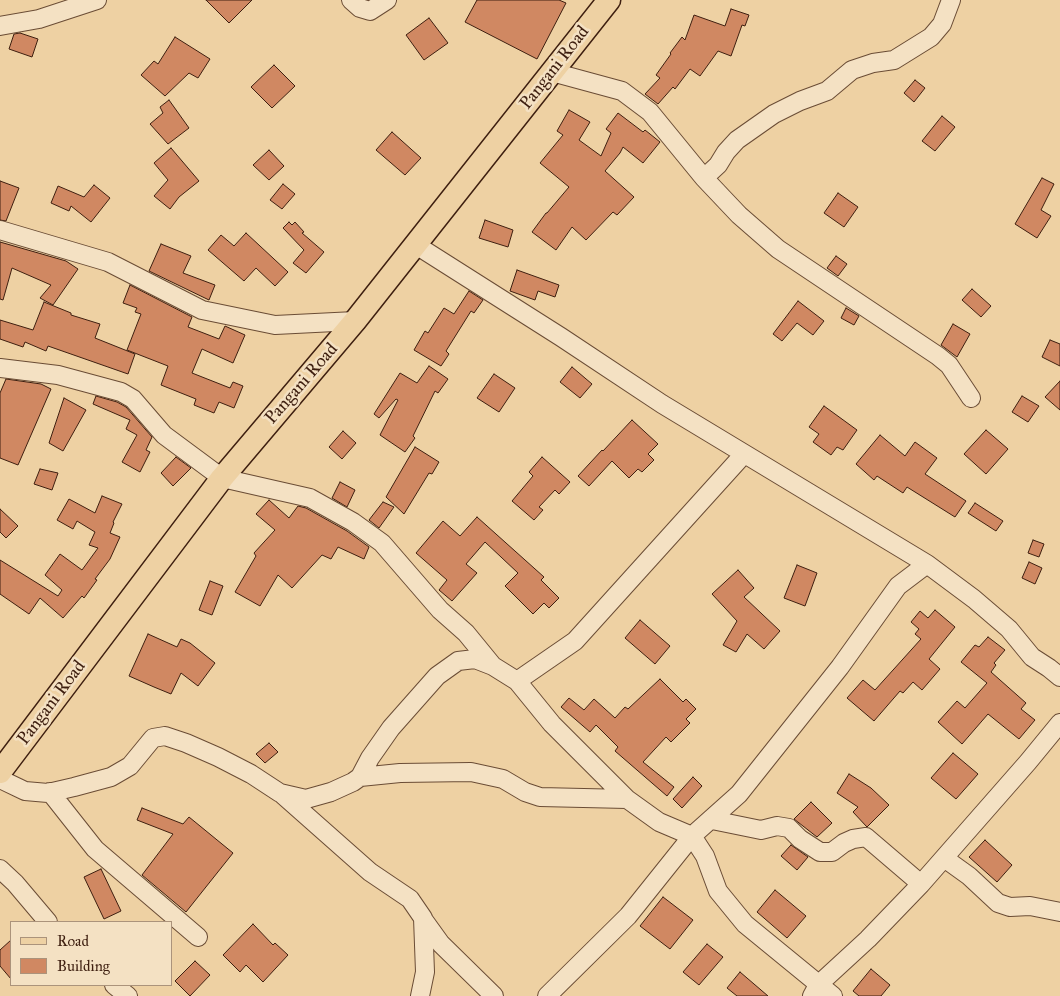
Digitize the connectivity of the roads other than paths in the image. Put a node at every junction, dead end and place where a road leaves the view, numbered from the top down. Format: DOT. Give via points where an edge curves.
graph roads {
  1 [pos="97,0"];
  2 [pos="351,0"];
  3 [pos="387,0"];
  4 [pos="609,0"];
  5 [pos="951,0"];
  6 [pos="0,26"];
  7 [pos="552,72"];
  8 [pos="704,178"];
  9 [pos="0,230"];
  10 [pos="416,245"];
  11 [pos="356,321"];
  12 [pos="0,368"];
  13 [pos="971,398"];
  14 [pos="744,454"];
  15 [pos="222,478"];
  16 [pos="927,564"];
  17 [pos="493,666"];
  18 [pos="1060,677"];
  19 [pos="517,681"];
  20 [pos="1060,723"];
  21 [pos="0,772"];
  22 [pos="360,777"];
  23 [pos="0,779"];
  24 [pos="50,792"];
  25 [pos="280,793"];
  26 [pos="627,799"];
  27 [pos="712,820"];
  28 [pos="692,836"];
  29 [pos="944,858"];
  30 [pos="0,869"];
  31 [pos="921,884"];
  32 [pos="1060,912"];
  33 [pos="423,918"];
  34 [pos="47,921"];
  35 [pos="198,937"];
  36 [pos="115,986"];
  37 [pos="815,990"];
  38 [pos="128,996"];
  39 [pos="420,996"];
  40 [pos="494,996"];
  41 [pos="548,996"];
  42 [pos="833,996"];
  1 -- 6 [label="street" via="39,19"];
  2 -- 3 [label="street" via="370,11"];
  4 -- 7 [label="main road, Pangani Road"];
  5 -- 8 [label="street" via="942,24 932,37 894,60 852,70 827,90 774,114 736,140"];
  7 -- 8 [label="street" via="622,92 650,112"];
  7 -- 10 [label="main road, Pangani Road"];
  8 -- 13 [label="street" via="739,215 778,248 949,365"];
  9 -- 11 [label="street" via="108,262 202,310 275,325"];
  10 -- 11 [label="main road, Pangani Road"];
  10 -- 14 [label="street"];
  11 -- 15 [label="main road, Pangani Road"];
  12 -- 15 [label="street" via="58,375 121,392 133,399 164,435"];
  14 -- 16 [label="street"];
  14 -- 19 [label="street" via="575,641"];
  15 -- 17 [label="street" via="310,498 353,522 382,543"];
  15 -- 21 [label="main road, Pangani Road"];
  16 -- 18 [label="street" via="981,605 1009,629 1032,657"];
  16 -- 27 [label="street" via="898,586 802,716 739,794"];
  17 -- 19 [label="street"];
  17 -- 22 [label="street" via="475,659 458,661 437,676 391,728"];
  19 -- 26 [label="street" via="552,724"];
  20 -- 29 [label="street"];
  22 -- 25 [label="street" via="331,792 306,799"];
  22 -- 26 [label="street" via="471,772 503,779 540,797"];
  23 -- 24 [label="street" via="26,791"];
  24 -- 25 [label="street" via="111,777 130,766 153,738 165,736 218,757"];
  24 -- 35 [label="street" via="96,849"];
  25 -- 33 [label="street" via="370,872 410,899"];
  26 -- 28 [label="street" via="658,822"];
  27 -- 28 [label="street"];
  27 -- 31 [label="street" via="761,830 777,826 788,828 820,852 832,852 853,839 866,837"];
  28 -- 37 [label="street" via="705,856 718,891 745,924"];
  28 -- 41 [label="street" via="628,916"];
  29 -- 31 [label="street"];
  29 -- 32 [label="street" via="969,876 998,904"];
  30 -- 34 [label="street"];
  31 -- 37 [label="street"];
  33 -- 39 [label="street" via="425,972"];
  33 -- 40 [label="street" via="441,944"];
  36 -- 38 [label="street"];
  37 -- 42 [label="street"];
}
